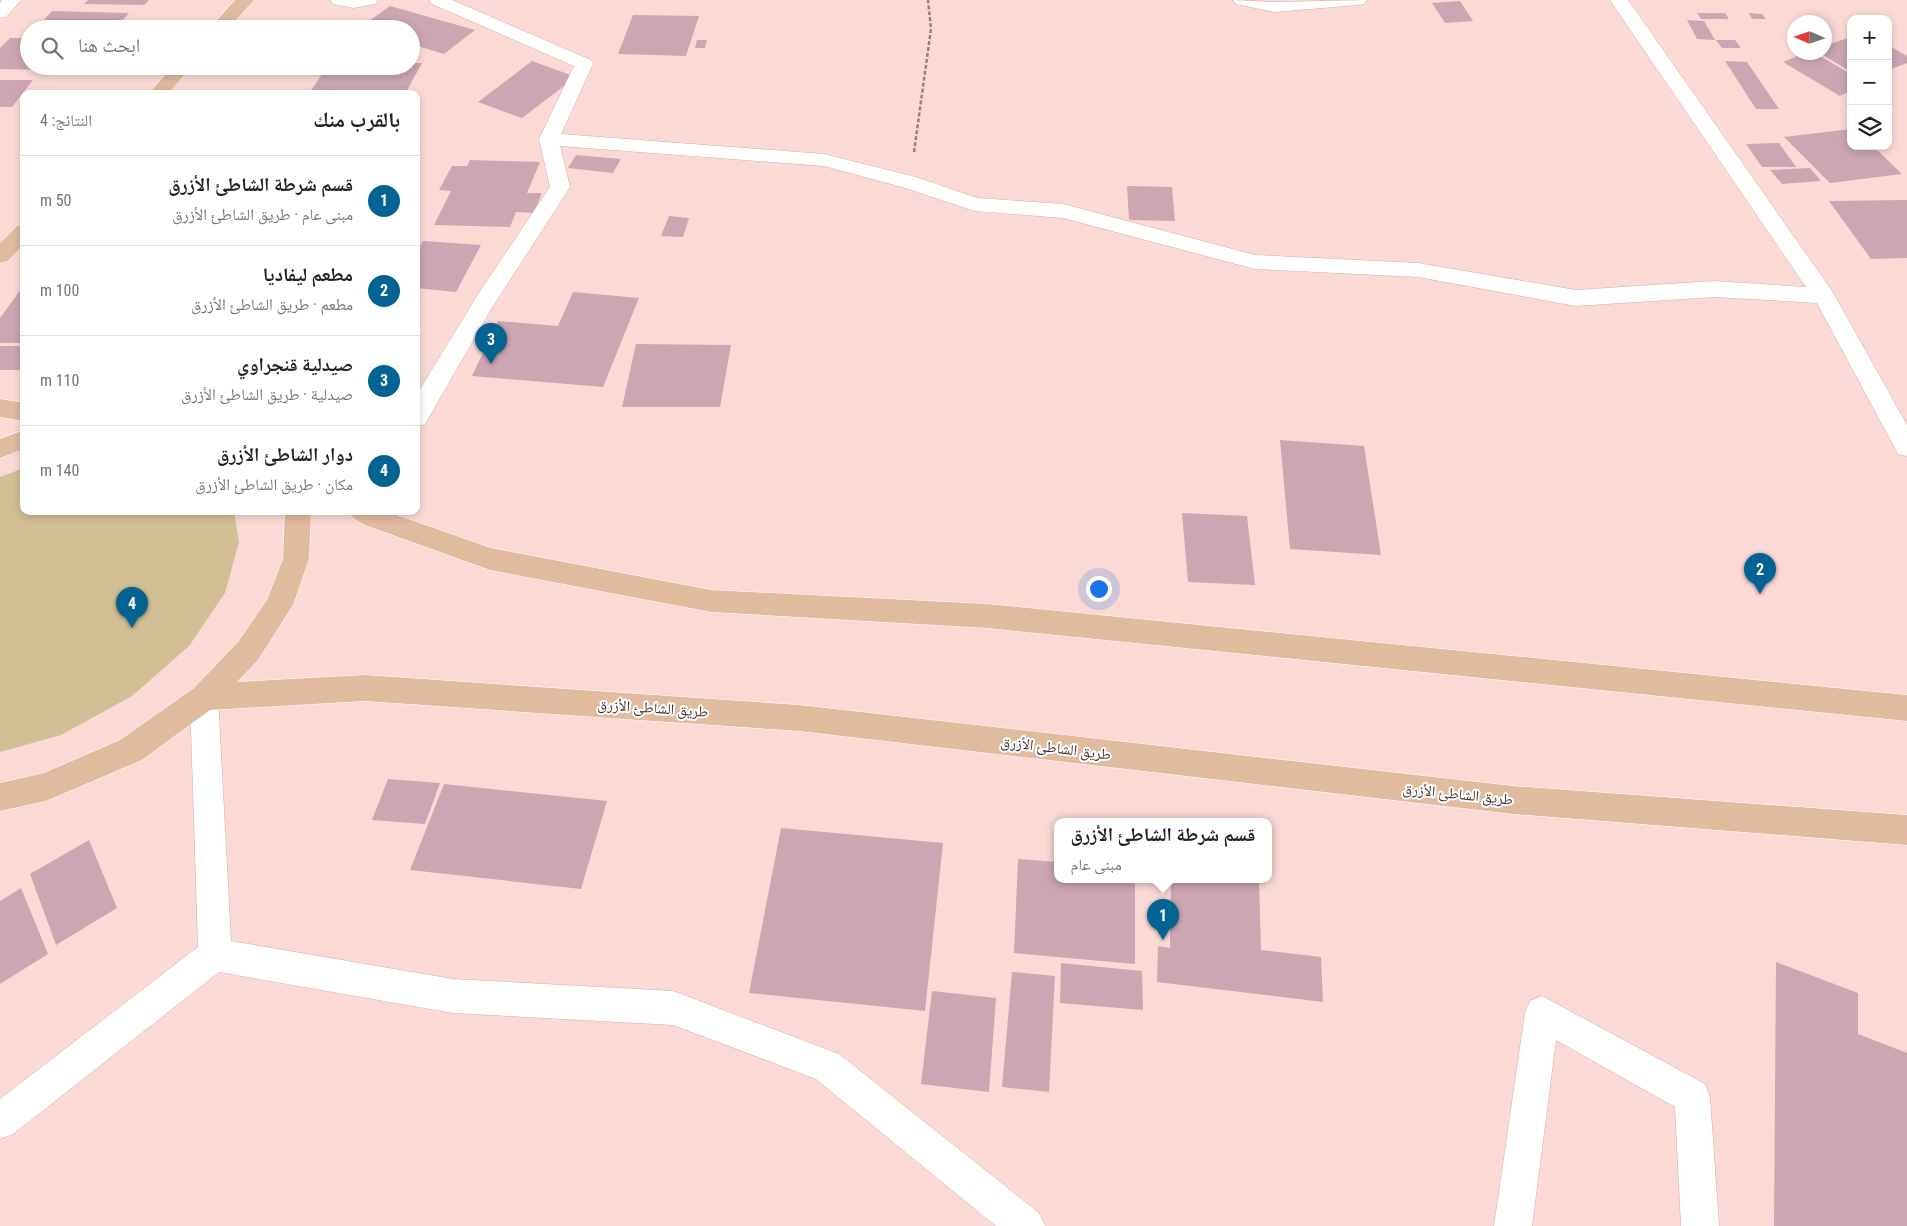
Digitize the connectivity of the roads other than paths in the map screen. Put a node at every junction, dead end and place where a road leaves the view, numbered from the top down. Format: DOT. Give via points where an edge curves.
graph roads {
  1 [pos="12,0"];
  2 [pos="245,0"];
  3 [pos="338,0"];
  4 [pos="369,0"];
  5 [pos="438,0"];
  6 [pos="1242,0"];
  7 [pos="1358,0"];
  8 [pos="1619,0"];
  9 [pos="0,13"];
  10 [pos="226,20"];
  11 [pos="175,75"];
  12 [pos="161,90"];
  13 [pos="550,139"];
  14 [pos="20,235"];
  15 [pos="0,256"];
  16 [pos="1824,296"];
  17 [pos="0,408"];
  18 [pos="20,411"];
  19 [pos="420,411"];
  20 [pos="1907,447"];
  21 [pos="298,515"];
  22 [pos="368,515"];
  23 [pos="204,697"];
  24 [pos="1907,708"];
  25 [pos="0,797"];
  26 [pos="1907,830"];
  27 [pos="215,955"];
  28 [pos="0,1121"];
  29 [pos="1026,1226"];
  30 [pos="1513,1226"];
  31 [pos="1700,1226"];
  1 -- 9 [label="street"];
  2 -- 10 [label="main road"];
  3 -- 4 [label="street" via="353,4"];
  5 -- 13 [label="street" via="584,64"];
  6 -- 7 [label="street" via="1274,6"];
  8 -- 16 [label="street"];
  11 -- 12 [label="main road"];
  13 -- 16 [label="street" via="824,160 909,182 975,204 1063,211 1255,262 1418,270 1576,298 1714,289"];
  13 -- 19 [label="street" via="560,187 461,338"];
  14 -- 15 [label="main road"];
  16 -- 20 [label="street"];
  17 -- 18 [label="main road"];
  21 -- 23 [label="main road" via="296,559 279,605 248,651"];
  22 -- 24 [label="main road" via="490,559 710,601 988,616"];
  23 -- 25 [label="main road" via="131,750 46,787"];
  23 -- 26 [label="main road, طريق الشاطئ الأزرق" via="364,688 799,718 1513,800"];
  23 -- 27 [label="street"];
  27 -- 28 [label="street"];
  27 -- 29 [label="street" via="453,996 673,1008 827,1066"];
  30 -- 31 [label="street" via="1542,1013 1692,1097"];
}
